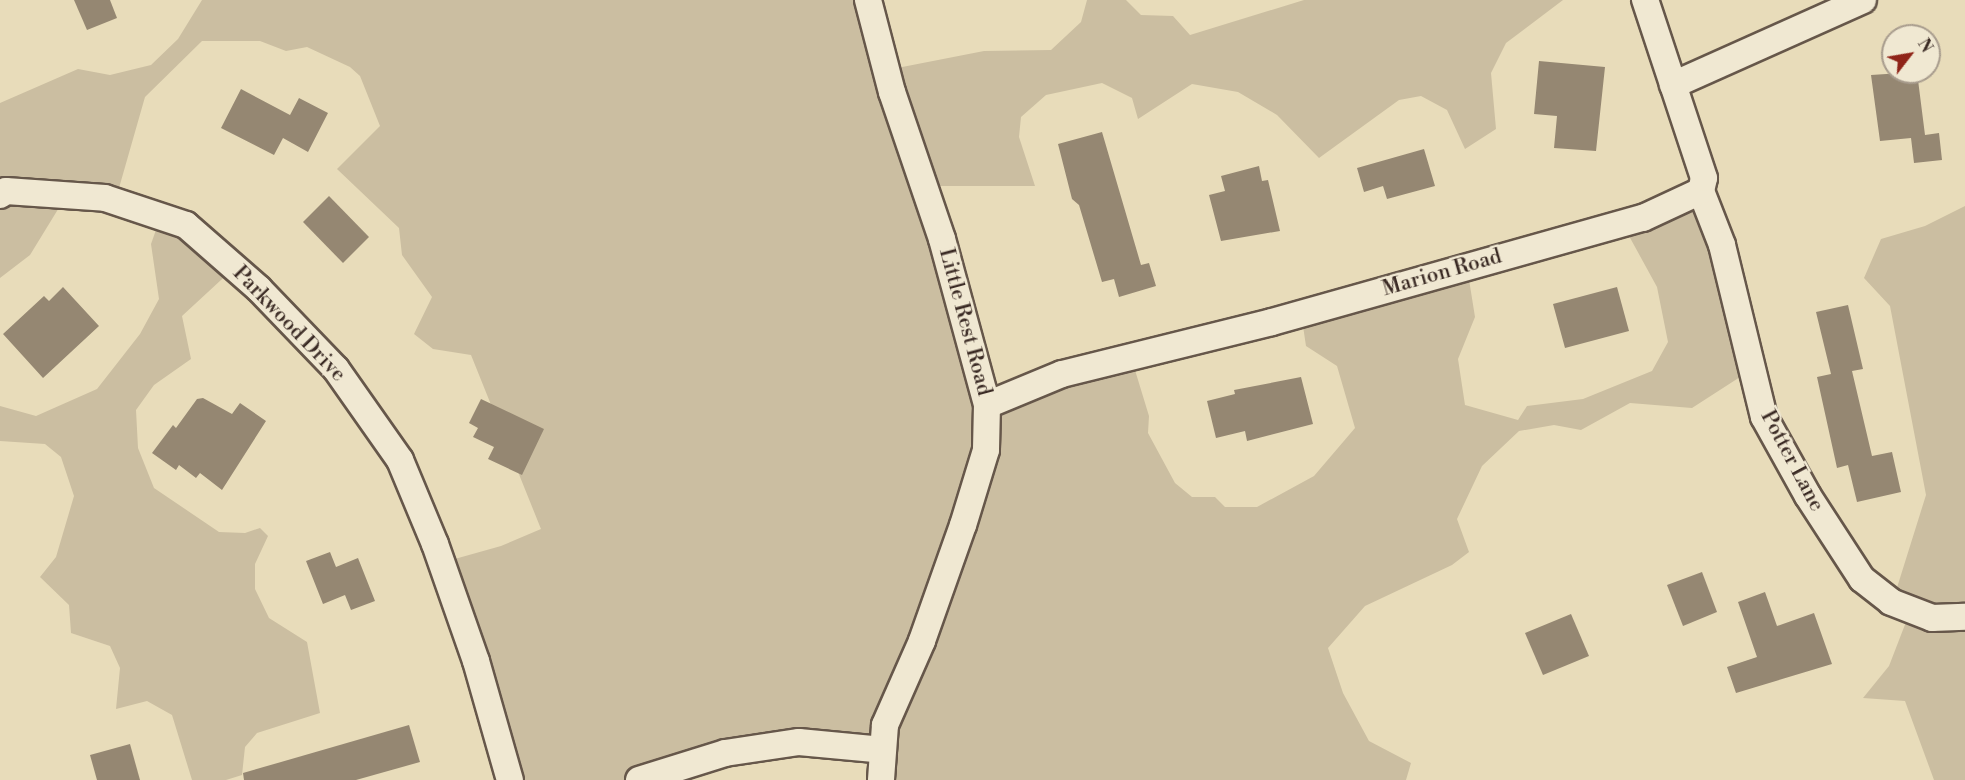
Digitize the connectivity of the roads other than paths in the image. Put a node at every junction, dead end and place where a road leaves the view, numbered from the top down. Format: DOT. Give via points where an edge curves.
graph roads {
  1 [pos="868,0"];
  2 [pos="1645,0"];
  3 [pos="1863,0"];
  4 [pos="1673,85"];
  5 [pos="2,187"];
  6 [pos="1701,191"];
  7 [pos="987,405"];
  8 [pos="1965,616"];
  9 [pos="883,750"];
  10 [pos="510,780"];
  11 [pos="639,780"];
  12 [pos="881,780"];
  1 -- 7 [label="street, Little Rest Road" via="892,92 942,239"];
  2 -- 4 [label="street"];
  3 -- 4 [label="street"];
  4 -- 6 [label="street" via="1704,178"];
  5 -- 10 [label="street, Parkwood Drive" via="105,198 186,225 259,289 336,369 400,460 435,544 476,662"];
  6 -- 7 [label="street, Marion Road" via="1643,219 1272,322 1062,374"];
  6 -- 8 [label="street, Potter Lane" via="1722,245 1764,417 1808,496 1862,579 1884,596 1932,618"];
  7 -- 9 [label="street, Little Rest Road" via="986,450 922,641 885,725"];
  9 -- 11 [label="street" via="799,742 725,753"];
  9 -- 12 [label="street, Little Rest Road"];
}
